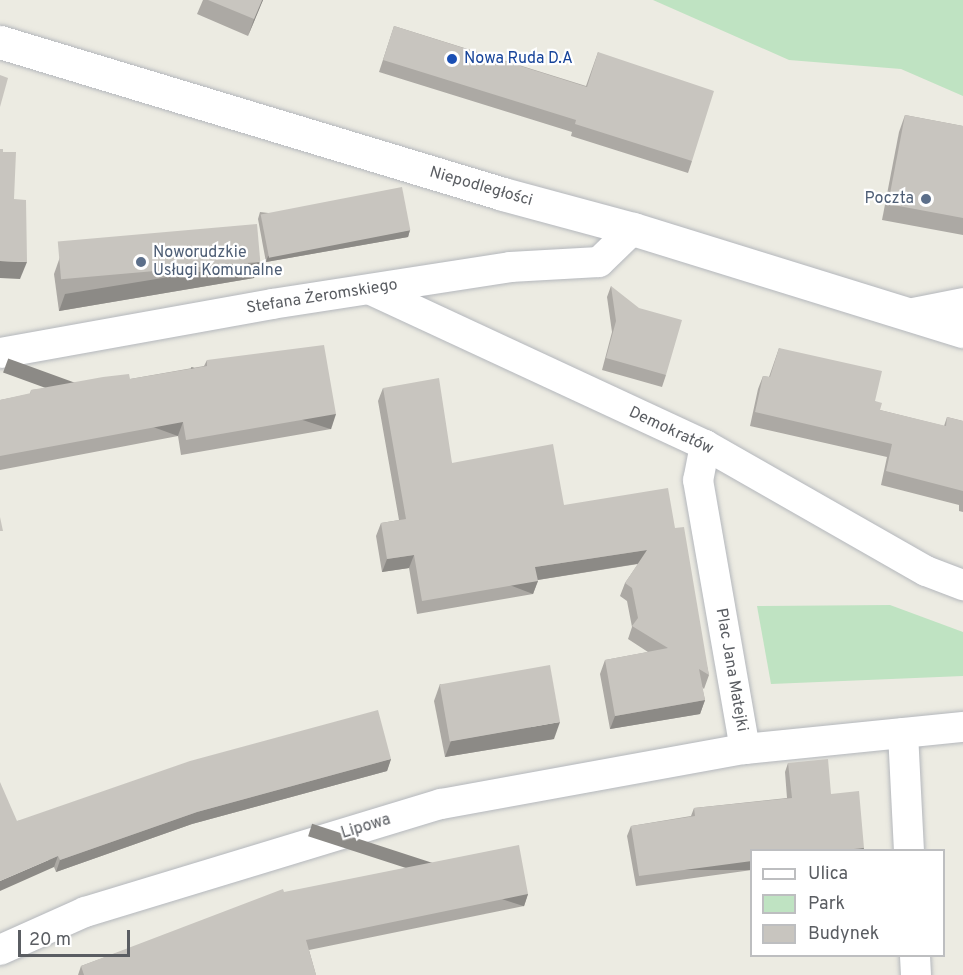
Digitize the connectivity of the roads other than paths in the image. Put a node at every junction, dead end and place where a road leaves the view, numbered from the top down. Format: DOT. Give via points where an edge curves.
graph roads {
  1 [pos="0,42"];
  2 [pos="633,229"];
  3 [pos="371,290"];
  4 [pos="963,303"];
  5 [pos="908,314"];
  6 [pos="963,331"];
  7 [pos="0,353"];
  8 [pos="705,445"];
  9 [pos="963,585"];
  10 [pos="963,727"];
  11 [pos="903,733"];
  12 [pos="745,749"];
  13 [pos="909,849"];
  14 [pos="0,950"];
  15 [pos="915,957"];
  16 [pos="916,975"];
  1 -- 2 [label="street, Niepodległości" via="503,194"];
  2 -- 3 [label="street, Stefana Żeromskiego" via="599,262 510,267"];
  2 -- 5 [label="street, Niepodległości"];
  3 -- 7 [label="street, Stefana Żeromskiego"];
  3 -- 8 [label="street, Demokratów"];
  4 -- 5 [label="street"];
  5 -- 6 [label="street, Niepodległości"];
  8 -- 9 [label="street, Demokratów" via="926,571"];
  8 -- 12 [label="street, Plac Jana Matejki" via="698,480"];
  10 -- 11 [label="street, Plac Jana Matejki"];
  11 -- 12 [label="street, Plac Jana Matejki"];
  11 -- 13 [label="street"];
  12 -- 14 [label="street, Lipowa" via="441,804 85,912"];
  15 -- 16 [label="street"];
}
